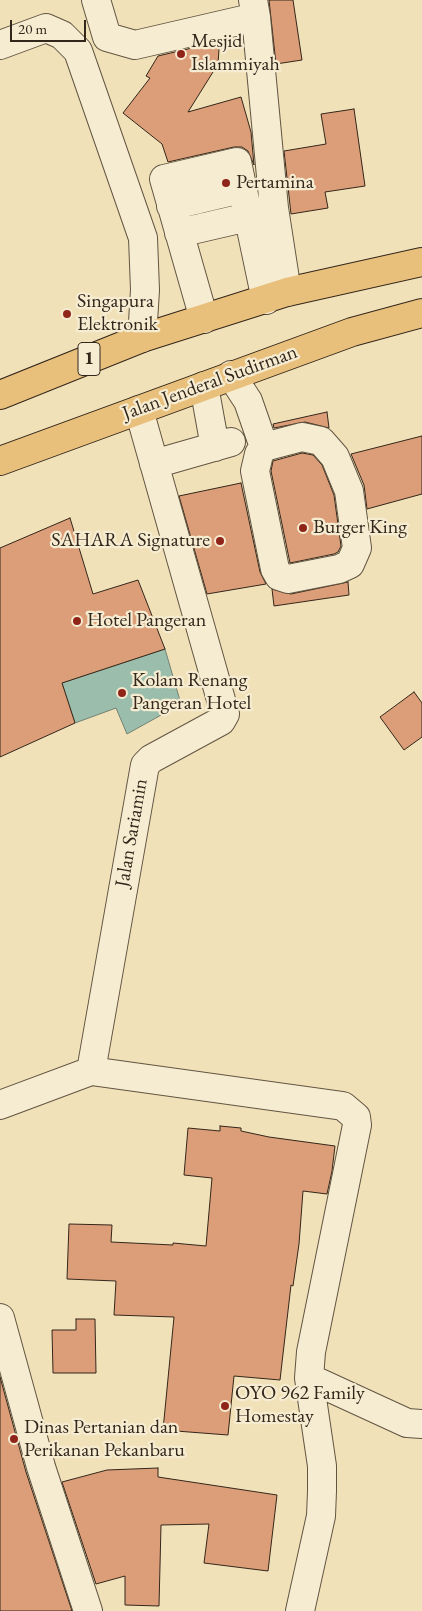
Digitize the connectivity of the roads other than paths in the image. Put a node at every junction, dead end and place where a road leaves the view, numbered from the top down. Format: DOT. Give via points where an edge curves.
graph roads {
  1 [pos="96,0"];
  2 [pos="254,8"];
  3 [pos="0,45"];
  4 [pos="248,217"];
  5 [pos="179,233"];
  6 [pos="422,262"];
  7 [pos="276,296"];
  8 [pos="422,313"];
  9 [pos="192,323"];
  10 [pos="142,338"];
  11 [pos="231,375"];
  12 [pos="204,386"];
  13 [pos="0,395"];
  14 [pos="139,410"];
  15 [pos="264,447"];
  16 [pos="0,461"];
  17 [pos="154,464"];
  18 [pos="91,1071"];
  19 [pos="0,1105"];
  20 [pos="0,1318"];
  21 [pos="309,1378"];
  22 [pos="422,1424"];
  23 [pos="88,1611"];
  24 [pos="300,1611"];
  1 -- 2 [label="street" via="106,37 135,45"];
  2 -- 7 [label="street" via="274,208"];
  3 -- 10 [label="street" via="46,28 62,35 78,51 143,238 145,290"];
  4 -- 5 [label="street"];
  4 -- 5 [label="street" via="237,162 164,179"];
  4 -- 7 [label="street"];
  5 -- 9 [label="street"];
  6 -- 7 [label="main road"];
  7 -- 9 [label="main road"];
  8 -- 11 [label="main road, Jalan Jenderal Sudirman" via="352,332"];
  9 -- 10 [label="main road, 1"];
  10 -- 13 [label="main road, 1"];
  11 -- 12 [label="main road, Jalan Jenderal Sudirman"];
  11 -- 15 [label="street" via="248,401"];
  12 -- 14 [label="main road, Jalan Jenderal Sudirman"];
  12 -- 17 [label="street" via="223,445"];
  14 -- 16 [label="main road, Jalan Jenderal Sudirman"];
  14 -- 17 [label="street, Jalan Sariamin"];
  15 -- 15 [label="street" via="302,437 321,441 335,457 349,491 358,548 350,564 288,580 279,576 255,471"];
  17 -- 18 [label="street, Jalan Sariamin" via="225,714 220,721 151,758 145,765"];
  18 -- 19 [label="street"];
  18 -- 21 [label="street" via="343,1106 356,1117 311,1352"];
  20 -- 23 [label="street" via="41,1467"];
  21 -- 22 [label="street" via="407,1423"];
  21 -- 24 [label="street" via="322,1466 322,1491 320,1516"];
}
